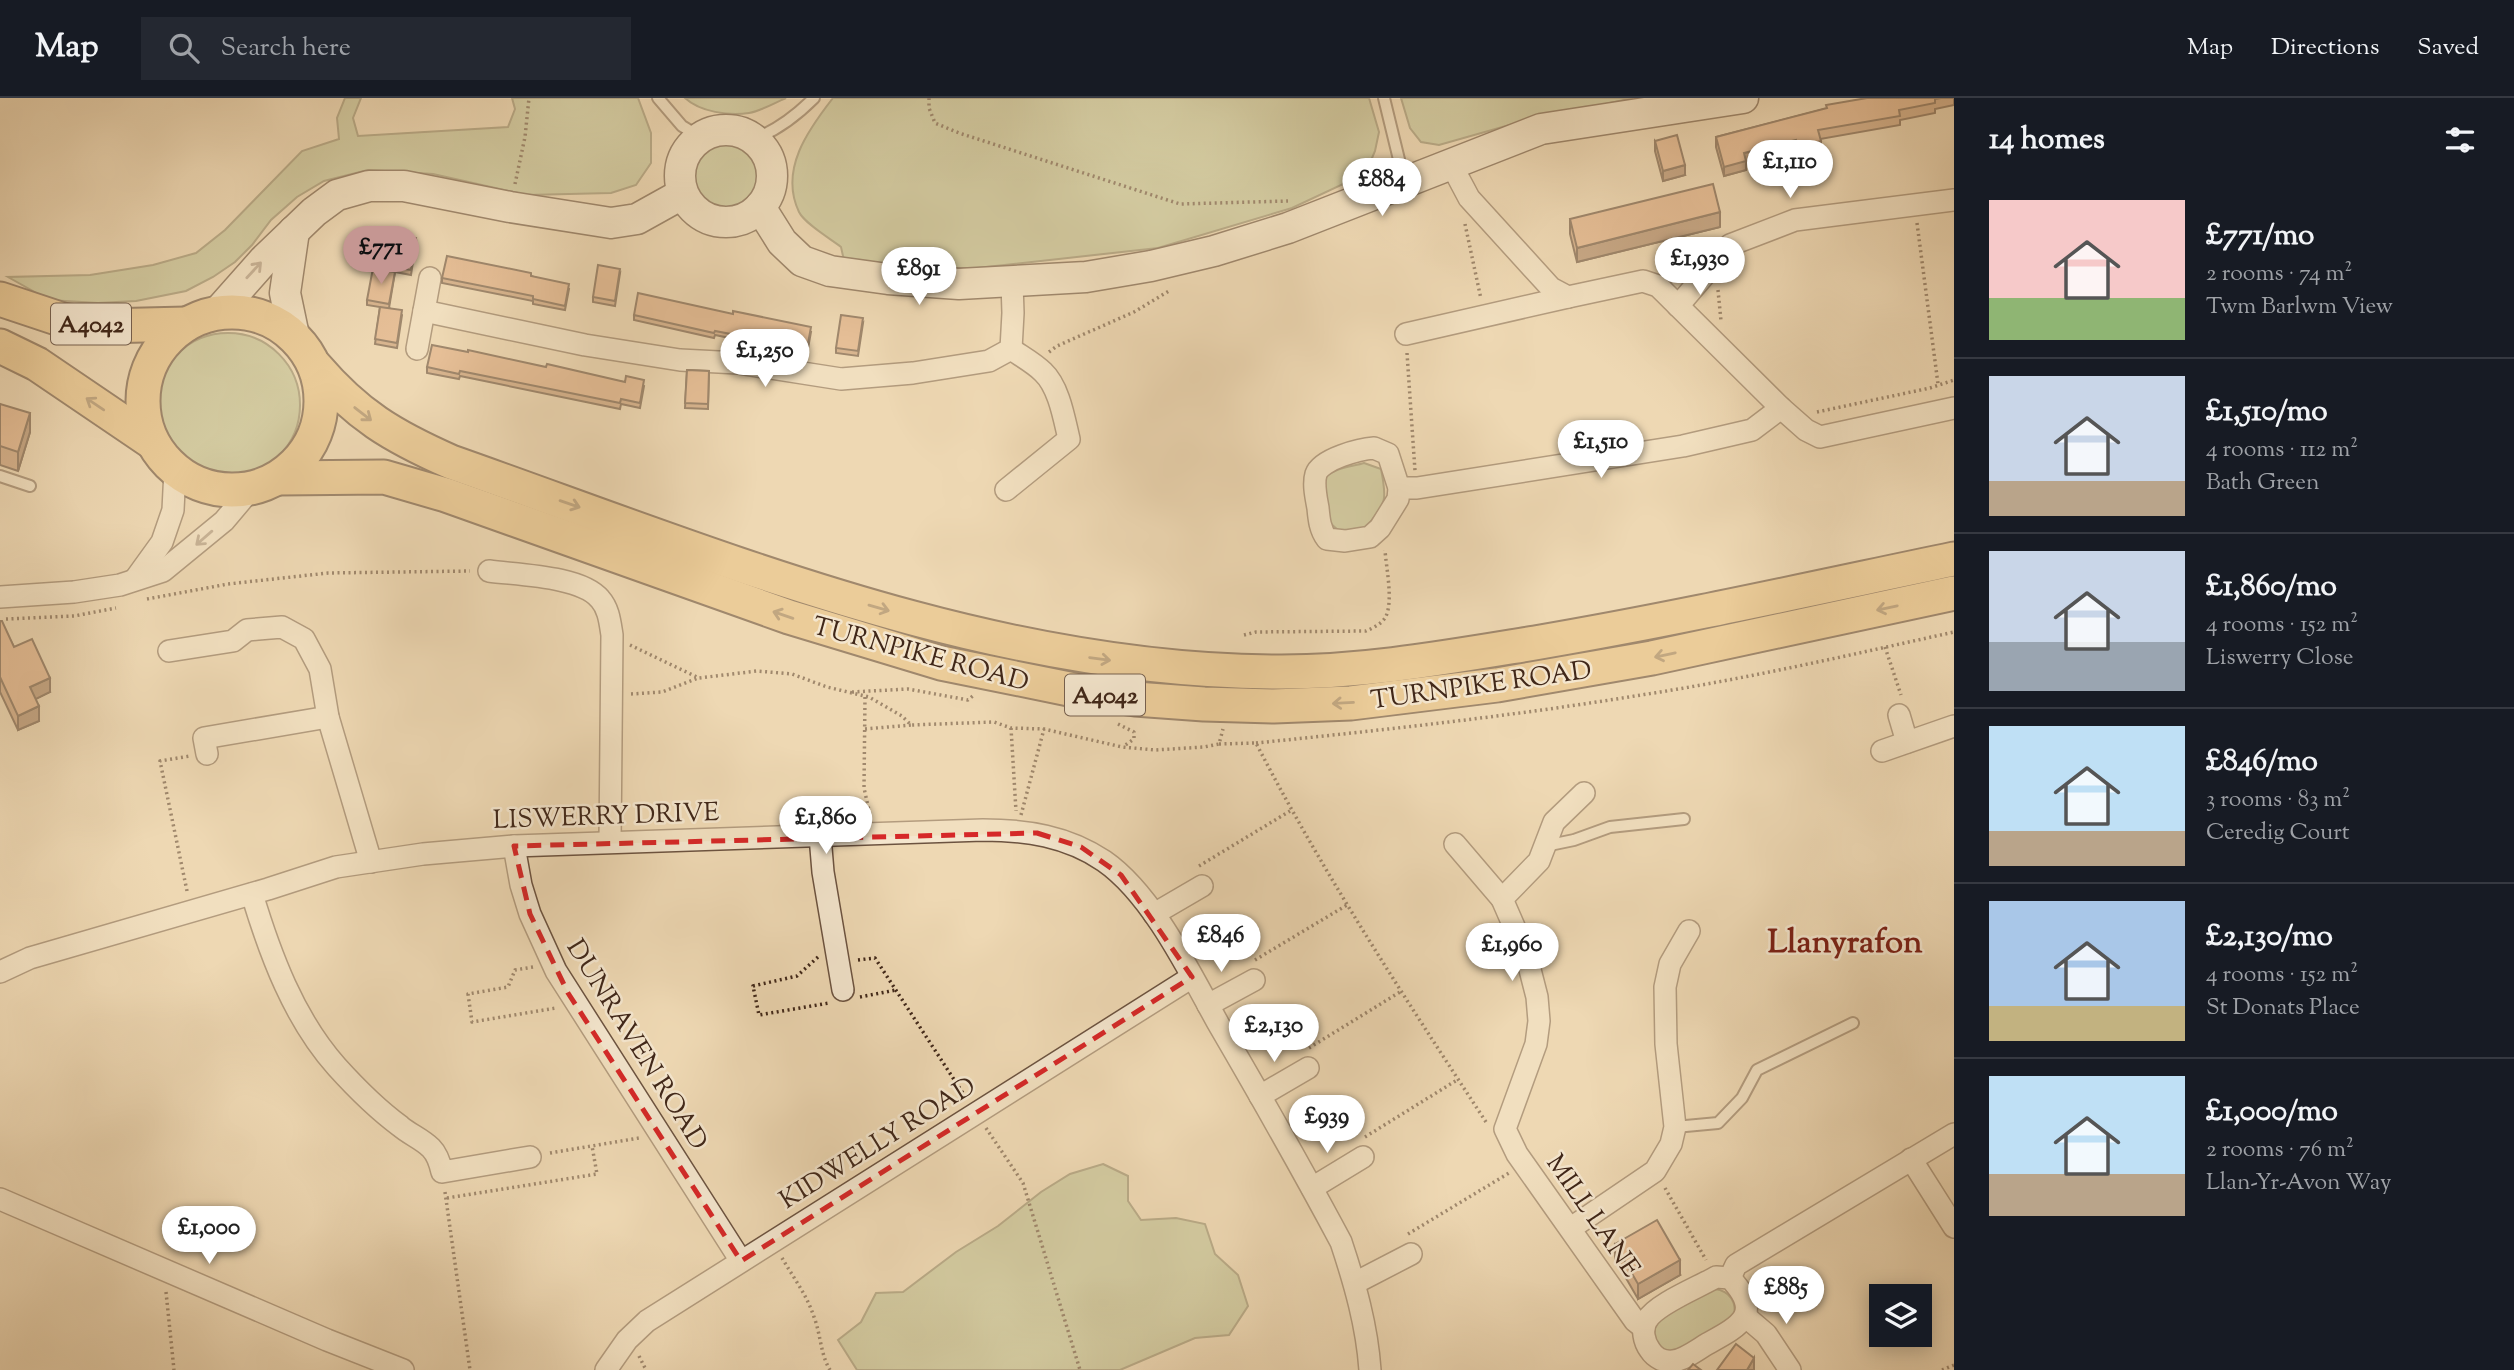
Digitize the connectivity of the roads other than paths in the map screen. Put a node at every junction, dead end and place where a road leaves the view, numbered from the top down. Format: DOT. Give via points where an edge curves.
graph roads {
  1 [pos="658,98"];
  2 [pos="814,98"];
  3 [pos="1384,98"];
  4 [pos="1743,98"];
  5 [pos="702,138"];
  6 [pos="754,139"];
  7 [pos="1451,164"];
  8 [pos="1404,182"];
  9 [pos="682,194"];
  10 [pos="1954,200"];
  11 [pos="760,207"];
  12 [pos="294,231"];
  13 [pos="430,278"];
  14 [pos="1012,283"];
  15 [pos="1568,297"];
  16 [pos="0,299"];
  17 [pos="1678,306"];
  18 [pos="424,311"];
  19 [pos="218,312"];
  20 [pos="186,324"];
  21 [pos="1406,334"];
  22 [pos="294,336"];
  23 [pos="0,346"];
  24 [pos="416,349"];
  25 [pos="1010,349"];
  26 [pos="315,366"];
  27 [pos="1954,408"];
  28 [pos="1784,411"];
  29 [pos="152,442"];
  30 [pos="174,470"];
  31 [pos="0,476"];
  32 [pos="265,483"];
  33 [pos="30,486"];
  34 [pos="1408,488"];
  35 [pos="1006,490"];
  36 [pos="1954,559"];
  37 [pos="489,571"];
  38 [pos="128,581"];
  39 [pos="1954,593"];
  40 [pos="3,595"];
  41 [pos="169,651"];
  42 [pos="328,718"];
  43 [pos="1954,726"];
  44 [pos="1882,751"];
  45 [pos="207,754"];
  46 [pos="1584,793"];
  47 [pos="1684,820"];
  48 [pos="820,836"];
  49 [pos="610,842"];
  50 [pos="1455,844"];
  51 [pos="514,846"];
  52 [pos="1545,846"];
  53 [pos="371,862"];
  54 [pos="1202,886"];
  55 [pos="253,894"];
  56 [pos="1502,899"];
  57 [pos="1154,914"];
  58 [pos="1689,931"];
  59 [pos="0,972"];
  60 [pos="1192,977"];
  61 [pos="1254,980"];
  62 [pos="845,996"];
  63 [pos="1208,1005"];
  64 [pos="1853,1023"];
  65 [pos="1308,1069"];
  66 [pos="1260,1096"];
  67 [pos="1675,1127"];
  68 [pos="1954,1134"];
  69 [pos="530,1157"];
  70 [pos="1363,1157"];
  71 [pos="1911,1159"];
  72 [pos="1312,1188"];
  73 [pos="0,1199"];
  74 [pos="1954,1227"];
  75 [pos="1571,1228"];
  76 [pos="1411,1254"];
  77 [pos="741,1261"];
  78 [pos="1723,1278"];
  79 [pos="1355,1283"];
  80 [pos="1745,1316"];
  81 [pos="1644,1328"];
  82 [pos="1660,1365"];
  83 [pos="403,1370"];
  84 [pos="606,1370"];
  85 [pos="1370,1370"];
  86 [pos="1790,1370"];
  1 -- 5 [label="lane" via="682,126"];
  2 -- 6 [label="lane" via="794,118"];
  3 -- 8 [label="lane"];
  4 -- 7 [label="main road" via="1541,130"];
  5 -- 6 [label="main road" via="724,130"];
  5 -- 9 [label="main road" via="685,154"];
  6 -- 11 [label="main road" via="771,166 772,182"];
  7 -- 8 [label="main road"];
  7 -- 15 [label="street" via="1469,198 1551,288"];
  8 -- 14 [label="main road" via="1214,251 1086,277"];
  9 -- 11 [label="main road" via="694,209 720,221 734,221"];
  9 -- 12 [label="main road" via="637,219 611,223 404,186 369,186 337,195"];
  10 -- 17 [label="street" via="1795,220 1730,245"];
  11 -- 14 [label="main road" via="782,242 802,261 831,271 959,284"];
  19 -- 12 [label="main road, one-way"];
  12 -- 22 [label="main road" via="285,293"];
  13 -- 18 [label="street"];
  14 -- 25 [label="street"];
  15 -- 17 [label="street" via="1643,281 1658,286"];
  15 -- 21 [label="street"];
  16 -- 20 [label="highway, A4042" via="64,320 103,326"];
  17 -- 28 [label="street"];
  18 -- 24 [label="street"];
  18 -- 25 [label="street" via="585,345 841,379 989,361"];
  19 -- 20 [label="highway"];
  19 -- 22 [label="highway" via="245,312 271,320"];
  20 -- 29 [label="highway" via="165,341 146,376 144,416"];
  22 -- 26 [label="highway"];
  29 -- 23 [label="highway, A4042, one-way" via="37,364"];
  25 -- 35 [label="street" via="1044,373 1052,385 1069,439"];
  26 -- 32 [label="highway" via="322,397 317,429 302,457"];
  26 -- 36 [label="highway, TURNPIKE ROAD / A4042, one-way" via="365,417 451,462 797,584 939,626 1013,644 1147,665 1275,672 1353,669 1646,624"];
  27 -- 28 [label="street" via="1820,437"];
  28 -- 34 [label="street" via="1752,430 1683,446"];
  29 -- 30 [label="highway"];
  30 -- 32 [label="highway" via="211,488 231,491"];
  30 -- 38 [label="street" via="173,510 162,542"];
  31 -- 33 [label="lane"];
  32 -- 38 [label="street, one-way" via="163,571"];
  39 -- 32 [label="highway, TURNPIKE ROAD / A4042, one-way" via="1652,658 1497,685 1351,702 1204,704 1079,691 941,663 789,617 384,477"];
  34 -- 34 [label="street" via="1370,537 1345,541 1326,539 1322,533 1315,488 1321,465 1360,449 1374,449 1388,454"];
  37 -- 49 [label="street" via="588,588 609,614"];
  38 -- 40 [label="street" via="74,592"];
  41 -- 42 [label="street" via="233,641 247,630 282,627 304,639 320,669"];
  42 -- 45 [label="street" via="204,737"];
  42 -- 53 [label="street"];
  43 -- 44 [label="street" via="1903,727"];
  46 -- 52 [label="street" via="1554,822"];
  47 -- 52 [label="lane" via="1610,827"];
  48 -- 49 [label="street, LISWERRY DRIVE"];
  48 -- 57 [label="street, LISWERRY DRIVE" via="1017,830 1058,839 1104,861"];
  48 -- 62 [label="street"];
  49 -- 51 [label="street, LISWERRY DRIVE"];
  50 -- 56 [label="street"];
  51 -- 53 [label="street, LISWERRY DRIVE"];
  51 -- 77 [label="street, DUNRAVEN ROAD" via="530,915 552,964"];
  52 -- 56 [label="street" via="1539,861"];
  53 -- 55 [label="street, LISWERRY DRIVE" via="336,867"];
  54 -- 57 [label="street"];
  55 -- 59 [label="street, LISWERRY DRIVE" via="30,958"];
  55 -- 69 [label="street" via="279,970 320,1046 380,1110 431,1148 442,1172"];
  56 -- 75 [label="street, MILL LANE" via="1526,954 1539,1021 1536,1044 1498,1129"];
  57 -- 60 [label="street, LISWERRY DRIVE"];
  58 -- 67 [label="street" via="1670,964 1665,986"];
  60 -- 63 [label="street, LISWERRY DRIVE"];
  60 -- 77 [label="street, KIDWELLY ROAD"];
  61 -- 63 [label="street"];
  63 -- 66 [label="street, LISWERRY DRIVE"];
  64 -- 67 [label="lane" via="1757,1070 1742,1098 1718,1123"];
  65 -- 66 [label="street"];
  66 -- 72 [label="street, LISWERRY DRIVE"];
  67 -- 75 [label="street" via="1668,1152 1655,1171"];
  68 -- 71 [label="street"];
  70 -- 72 [label="street"];
  71 -- 74 [label="street"];
  71 -- 78 [label="street" via="1736,1265"];
  72 -- 79 [label="street, LISWERRY DRIVE" via="1341,1242"];
  73 -- 83 [label="street"];
  75 -- 81 [label="street, MILL LANE" via="1634,1321"];
  76 -- 79 [label="street"];
  77 -- 84 [label="street, KIDWELLY ROAD" via="647,1321"];
  78 -- 80 [label="street" via="1743,1292"];
  78 -- 81 [label="street" via="1659,1308 1647,1318"];
  79 -- 85 [label="street, LISWERRY DRIVE"];
  80 -- 82 [label="street" via="1735,1329"];
  80 -- 86 [label="street" via="1766,1334"];
  81 -- 82 [label="street, MILL LANE" via="1645,1343"];
}
